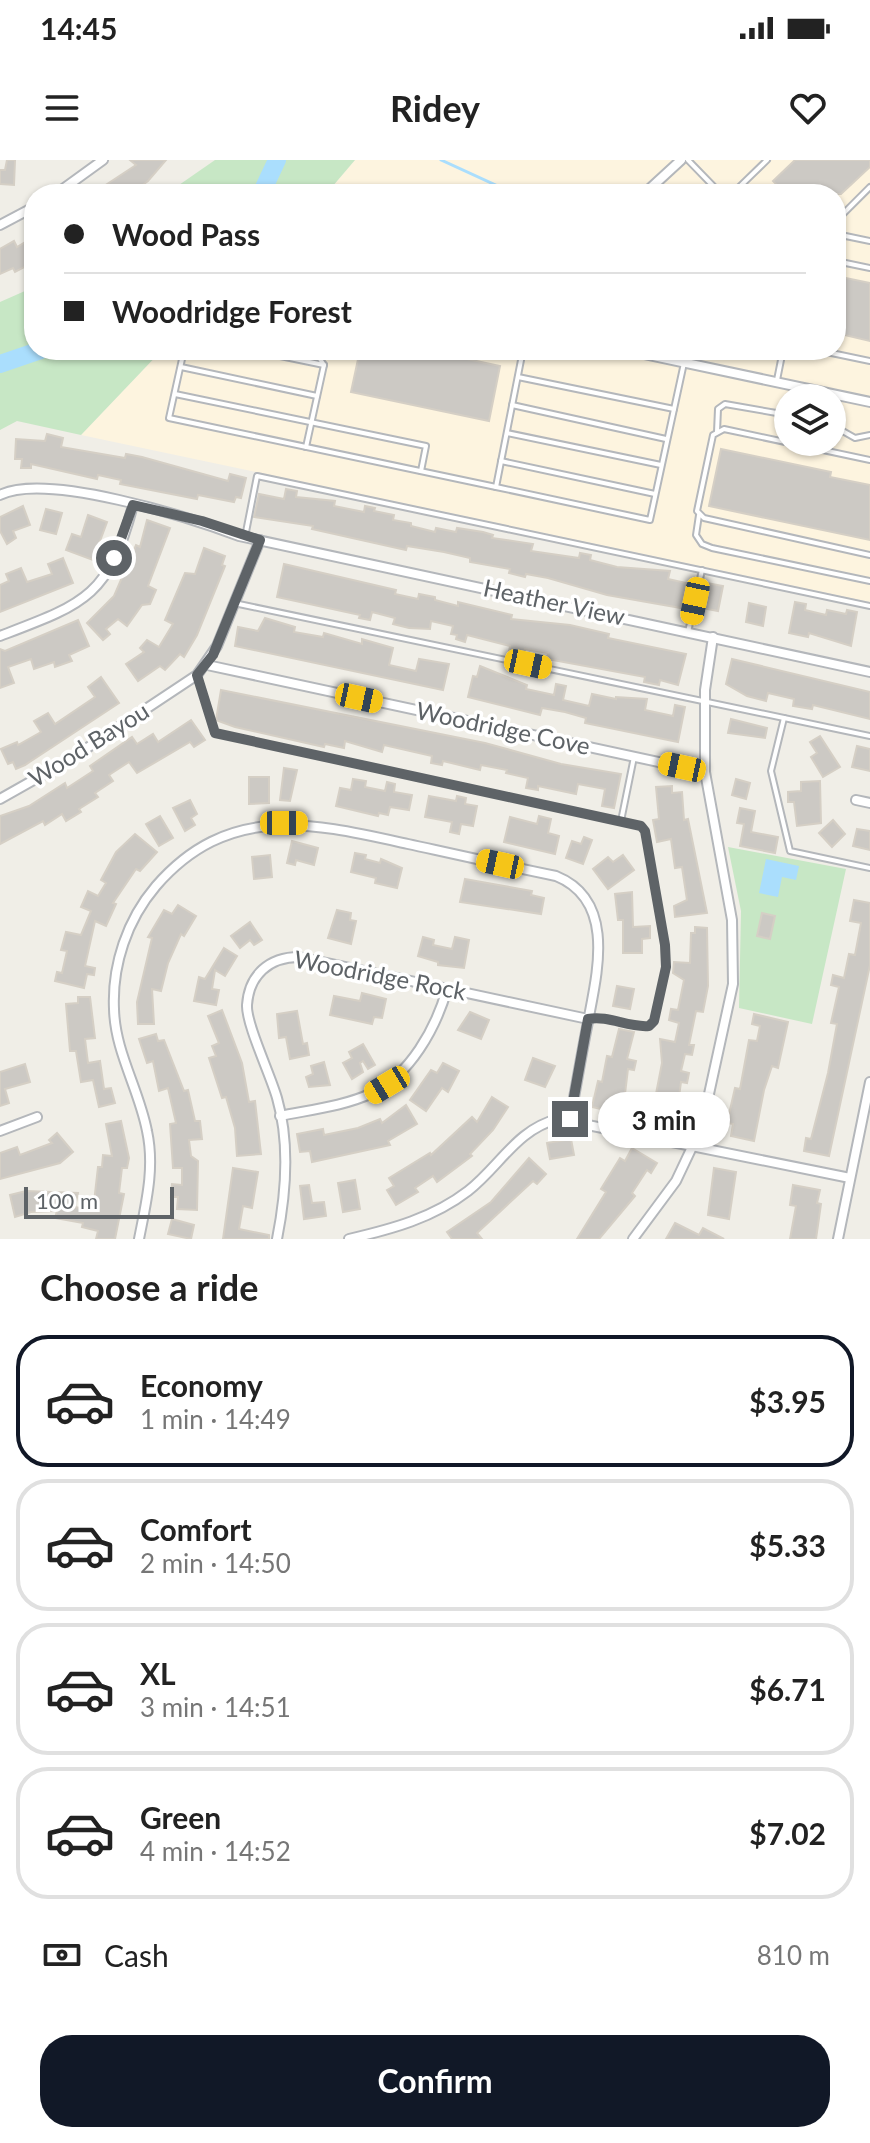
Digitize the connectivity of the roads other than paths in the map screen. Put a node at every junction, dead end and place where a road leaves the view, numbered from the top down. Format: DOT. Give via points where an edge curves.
graph roads {
  1 [pos="103,160"];
  2 [pos="681,160"];
  3 [pos="688,160"];
  4 [pos="767,160"];
  5 [pos="70,184"];
  6 [pos="655,184"];
  7 [pos="711,184"];
  8 [pos="742,184"];
  9 [pos="870,187"];
  10 [pos="846,211"];
  11 [pos="24,212"];
  12 [pos="0,225"];
  13 [pos="846,236"];
  14 [pos="870,241"];
  15 [pos="846,263"];
  16 [pos="870,268"];
  17 [pos="846,356"];
  18 [pos="182,360"];
  19 [pos="300,360"];
  20 [pos="321,360"];
  21 [pos="521,360"];
  22 [pos="670,360"];
  23 [pos="781,360"];
  24 [pos="870,361"];
  25 [pos="684,363"];
  26 [pos="324,365"];
  27 [pos="181,367"];
  28 [pos="518,377"];
  29 [pos="777,382"];
  30 [pos="784,384"];
  31 [pos="175,394"];
  32 [pos="317,396"];
  33 [pos="846,398"];
  34 [pos="870,402"];
  35 [pos="512,405"];
  36 [pos="674,409"];
  37 [pos="774,413"];
  38 [pos="311,423"];
  39 [pos="717,432"];
  40 [pos="507,433"];
  41 [pos="846,433"];
  42 [pos="870,435"];
  43 [pos="774,438"];
  44 [pos="667,439"];
  45 [pos="306,447"];
  46 [pos="846,454"];
  47 [pos="870,460"];
  48 [pos="501,461"];
  49 [pos="662,465"];
  50 [pos="421,471"];
  51 [pos="496,487"];
  52 [pos="655,494"];
  53 [pos="0,495"];
  54 [pos="133,505"];
  55 [pos="699,515"];
  56 [pos="242,536"];
  57 [pos="260,540"];
  58 [pos="870,555"];
  59 [pos="702,570"];
  60 [pos="870,581"];
  61 [pos="234,603"];
  62 [pos="870,606"];
  63 [pos="688,632"];
  64 [pos="0,636"];
  65 [pos="713,637"];
  66 [pos="207,665"];
  67 [pos="870,672"];
  68 [pos="197,675"];
  69 [pos="705,701"];
  70 [pos="784,718"];
  71 [pos="870,736"];
  72 [pos="634,757"];
  73 [pos="705,772"];
  74 [pos="0,799"];
  75 [pos="856,800"];
  76 [pos="870,803"];
  77 [pos="621,821"];
  78 [pos="870,868"];
  79 [pos="447,989"];
  80 [pos="588,1019"];
  81 [pos="870,1082"];
  82 [pos="280,1116"];
  83 [pos="37,1117"];
  84 [pos="570,1119"];
  85 [pos="0,1131"];
  86 [pos="694,1145"];
  87 [pos="850,1178"];
  88 [pos="139,1239"];
  89 [pos="277,1239"];
  90 [pos="349,1239"];
  91 [pos="633,1239"];
  92 [pos="838,1239"];
  1 -- 5 [label="street"];
  2 -- 6 [label="street"];
  3 -- 7 [label="lane"];
  4 -- 8 [label="lane"];
  9 -- 10 [label="lane"];
  11 -- 12 [label="street"];
  13 -- 14 [label="lane"];
  15 -- 16 [label="lane"];
  17 -- 24 [label="lane"];
  18 -- 27 [label="lane"];
  19 -- 26 [label="lane"];
  20 -- 26 [label="lane"];
  21 -- 28 [label="lane"];
  22 -- 25 [label="street"];
  23 -- 29 [label="lane"];
  25 -- 29 [label="street"];
  25 -- 36 [label="lane"];
  26 -- 32 [label="lane"];
  27 -- 31 [label="lane"];
  27 -- 32 [label="lane"];
  28 -- 35 [label="lane"];
  28 -- 36 [label="lane"];
  29 -- 30 [label="street"];
  31 -- 38 [label="lane"];
  31 -- 45 [label="lane" via="169,418"];
  32 -- 38 [label="lane"];
  33 -- 34 [label="street"];
  35 -- 40 [label="lane"];
  35 -- 44 [label="lane"];
  36 -- 44 [label="lane"];
  37 -- 39 [label="lane" via="725,404 718,409"];
  38 -- 45 [label="lane"];
  38 -- 50 [label="lane" via="426,446"];
  39 -- 43 [label="lane"];
  39 -- 55 [label="lane"];
  40 -- 48 [label="lane"];
  40 -- 49 [label="lane"];
  41 -- 42 [label="lane" via="855,438"];
  44 -- 49 [label="lane"];
  45 -- 50 [label="lane"];
  46 -- 47 [label="lane"];
  48 -- 51 [label="lane"];
  48 -- 52 [label="lane"];
  49 -- 52 [label="lane"];
  50 -- 51 [label="lane"];
  51 -- 52 [label="lane" via="650,520"];
  53 -- 54 [label="street, Heather View" via="42,487"];
  54 -- 56 [label="street, Heather View"];
  54 -- 64 [label="street" via="107,575 92,593"];
  55 -- 58 [label="lane"];
  55 -- 60 [label="lane" via="696,535 712,548"];
  56 -- 57 [label="street, Heather View"];
  56 -- 59 [label="lane" via="257,476"];
  57 -- 61 [label="street"];
  57 -- 63 [label="street, Heather View"];
  59 -- 62 [label="lane"];
  59 -- 63 [label="lane"];
  61 -- 66 [label="street"];
  61 -- 69 [label="lane"];
  63 -- 65 [label="street, Heather View"];
  65 -- 67 [label="street, Heather View"];
  65 -- 69 [label="street"];
  66 -- 68 [label="street, Wood Bayou"];
  66 -- 72 [label="street, Woodridge Cove"];
  68 -- 74 [label="street, Wood Bayou"];
  68 -- 77 [label="lane" via="215,733"];
  69 -- 70 [label="lane"];
  69 -- 73 [label="street"];
  70 -- 71 [label="lane"];
  70 -- 78 [label="lane" via="771,771 790,851"];
  72 -- 73 [label="street, Woodridge Cove"];
  72 -- 77 [label="lane"];
  73 -- 86 [label="street" via="734,952 714,1085"];
  75 -- 76 [label="street"];
  77 -- 80 [label="lane" via="645,831 666,967 649,1026"];
  79 -- 80 [label="street, Woodridge Rock"];
  79 -- 82 [label="street" via="430,1033 387,1085"];
  79 -- 82 [label="street, Woodridge Rock" via="299,957 266,964 254,980 246,1010"];
  80 -- 84 [label="street"];
  80 -- 88 [label="street" via="597,972 596,927 589,901 567,881 303,823 247,829 212,842 173,869 143,904 125,938 116,974 116,1030 150,1148 150,1186"];
  81 -- 87 [label="street"];
  82 -- 89 [label="street, Woodridge Rock" via="285,1167"];
  83 -- 85 [label="street"];
  84 -- 86 [label="street"];
  84 -- 90 [label="street" via="541,1123 525,1132 451,1203 408,1223"];
  86 -- 87 [label="street"];
  86 -- 91 [label="street" via="670,1190"];
  87 -- 92 [label="street"];
}
